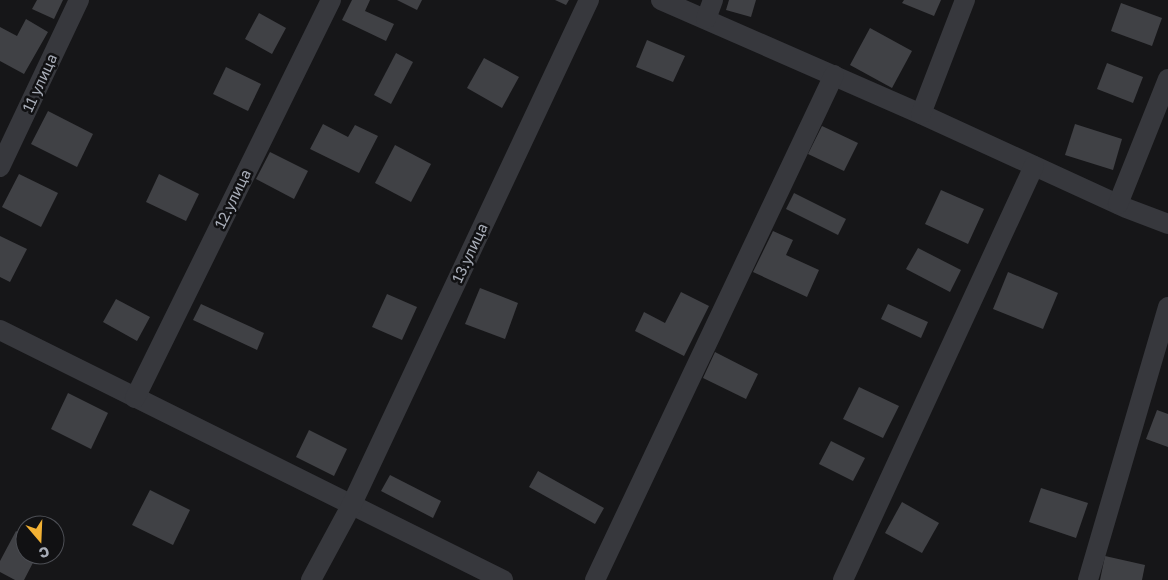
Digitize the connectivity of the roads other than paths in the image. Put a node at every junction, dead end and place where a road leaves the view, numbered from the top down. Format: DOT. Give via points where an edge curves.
graph roads {
  1 [pos="79,0"];
  2 [pos="331,0"];
  3 [pos="589,0"];
  4 [pos="661,0"];
  5 [pos="714,0"];
  6 [pos="965,0"];
  7 [pos="706,19"];
  8 [pos="834,75"];
  9 [pos="1168,79"];
  10 [pos="921,114"];
  11 [pos="1034,166"];
  12 [pos="0,167"];
  13 [pos="1118,204"];
  14 [pos="1168,224"];
  15 [pos="1168,307"];
  16 [pos="0,330"];
  17 [pos="135,398"];
  18 [pos="351,506"];
  19 [pos="312,580"];
  20 [pos="504,580"];
  21 [pos="595,580"];
  22 [pos="843,580"];
  23 [pos="1088,580"];
  1 -- 12 [label="street, 11 улица"];
  2 -- 17 [label="street, 12.улица"];
  3 -- 18 [label="street, 13.улица"];
  4 -- 7 [label="street"];
  5 -- 7 [label="street"];
  6 -- 10 [label="street"];
  7 -- 8 [label="street"];
  8 -- 10 [label="street"];
  8 -- 21 [label="street"];
  9 -- 13 [label="street"];
  10 -- 11 [label="street"];
  11 -- 13 [label="street"];
  11 -- 22 [label="street"];
  13 -- 14 [label="street"];
  15 -- 23 [label="street"];
  16 -- 17 [label="street"];
  17 -- 18 [label="street"];
  18 -- 19 [label="street, 13.улица"];
  18 -- 20 [label="street"];
}
